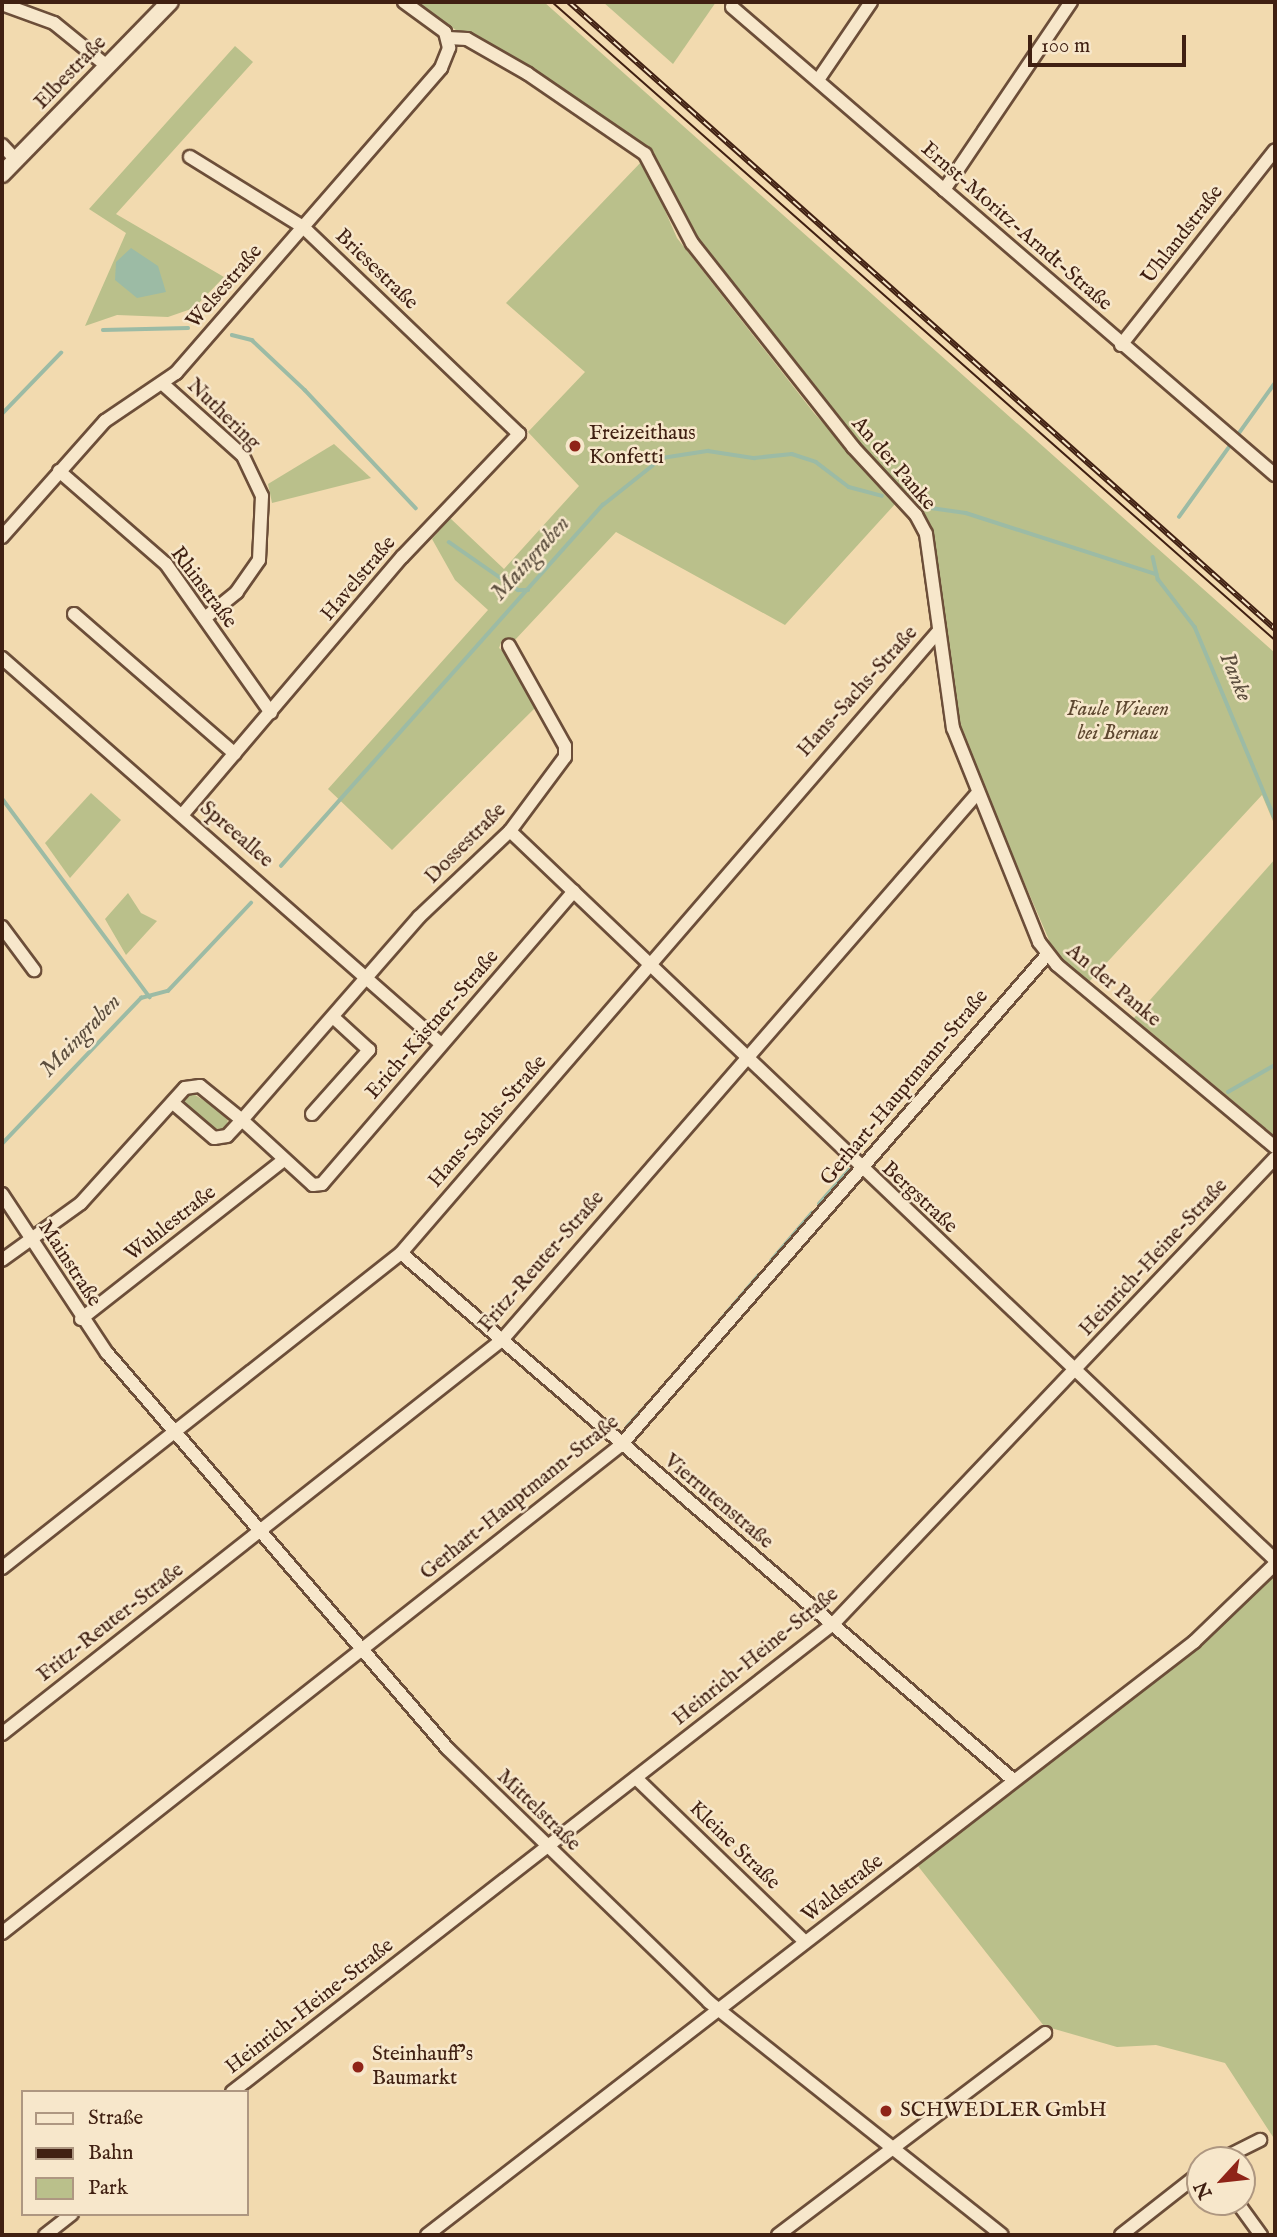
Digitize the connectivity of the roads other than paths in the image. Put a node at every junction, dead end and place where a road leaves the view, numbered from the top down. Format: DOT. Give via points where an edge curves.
graph roads {
  1 [pos="170,2"];
  2 [pos="404,2"];
  3 [pos="871,2"];
  4 [pos="1071,2"];
  5 [pos="2,4"];
  6 [pos="732,7"];
  7 [pos="448,38"];
  8 [pos="107,66"];
  9 [pos="818,80"];
  10 [pos="2,145"];
  11 [pos="1275,150"];
  12 [pos="190,157"];
  13 [pos="16,160"];
  14 [pos="2,174"];
  15 [pos="944,190"];
  16 [pos="303,227"];
  17 [pos="1121,345"];
  18 [pos="164,385"];
  19 [pos="519,434"];
  20 [pos="59,471"];
  21 [pos="1275,475"];
  22 [pos="2,537"];
  23 [pos="74,614"];
  24 [pos="206,617"];
  25 [pos="937,634"];
  26 [pos="509,646"];
  27 [pos="2,658"];
  28 [pos="271,713"];
  29 [pos="235,754"];
  30 [pos="976,795"];
  31 [pos="183,814"];
  32 [pos="510,831"];
  33 [pos="574,891"];
  34 [pos="2,927"];
  35 [pos="1047,956"];
  36 [pos="648,964"];
  37 [pos="34,970"];
  38 [pos="367,976"];
  39 [pos="333,1017"];
  40 [pos="441,1044"];
  41 [pos="745,1057"];
  42 [pos="173,1103"];
  43 [pos="312,1114"];
  44 [pos="242,1120"];
  45 [pos="1275,1147"];
  46 [pos="1275,1158"];
  47 [pos="284,1160"];
  48 [pos="861,1169"];
  49 [pos="2,1194"];
  50 [pos="29,1238"];
  51 [pos="401,1253"];
  52 [pos="2,1261"];
  53 [pos="81,1319"];
  54 [pos="502,1340"];
  55 [pos="107,1353"];
  56 [pos="1075,1370"];
  57 [pos="175,1430"];
  58 [pos="621,1445"];
  59 [pos="260,1530"];
  60 [pos="1275,1562"];
  61 [pos="2,1568"];
  62 [pos="833,1624"];
  63 [pos="362,1650"];
  64 [pos="2,1734"];
  65 [pos="636,1778"];
  66 [pos="1012,1779"];
  67 [pos="549,1848"];
  68 [pos="2,1933"];
  69 [pos="805,1942"];
  70 [pos="722,2013"];
  71 [pos="1045,2033"];
  72 [pos="235,2090"];
  73 [pos="1260,2140"];
  74 [pos="1248,2146"];
  75 [pos="892,2148"];
  76 [pos="1186,2184"];
  77 [pos="69,2216"];
  78 [pos="1247,2216"];
  79 [pos="45,2235"];
  80 [pos="427,2235"];
  81 [pos="778,2235"];
  82 [pos="1002,2235"];
  83 [pos="1121,2235"];
  84 [pos="1261,2235"];
  1 -- 8 [label="street, Elbestraße"];
  2 -- 7 [label="street, An der Panke"];
  3 -- 9 [label="street"];
  4 -- 15 [label="street"];
  5 -- 8 [label="street" via="54,23"];
  6 -- 9 [label="street, Ernst-Moritz-Arndt-Straße"];
  7 -- 16 [label="street, Welsestraße" via="445,61 431,82"];
  7 -- 25 [label="street, An der Panke" via="467,39 518,68 645,153 692,243 835,425 921,522"];
  8 -- 13 [label="street, Elbestraße"];
  9 -- 15 [label="street, Ernst-Moritz-Arndt-Straße"];
  10 -- 13 [label="street"];
  11 -- 17 [label="street, Uhlandstraße"];
  12 -- 16 [label="street, Briesestraße"];
  13 -- 14 [label="street, Elbestraße"];
  15 -- 17 [label="street, Ernst-Moritz-Arndt-Straße"];
  16 -- 18 [label="street, Welsestraße"];
  16 -- 19 [label="street, Briesestraße"];
  17 -- 21 [label="street, Ernst-Moritz-Arndt-Straße"];
  18 -- 20 [label="street, Welsestraße" via="105,421"];
  18 -- 24 [label="street, Nuthering" via="243,456 262,496 259,559 237,592"];
  19 -- 28 [label="street, Havelstraße" via="401,557"];
  20 -- 22 [label="street, Welsestraße"];
  20 -- 24 [label="street, Rhinstraße" via="166,564"];
  23 -- 29 [label="street"];
  24 -- 28 [label="street, Rhinstraße"];
  25 -- 30 [label="street, An der Panke" via="953,728"];
  25 -- 36 [label="street, Hans-Sachs-Straße"];
  26 -- 32 [label="street, Dossestraße" via="565,746 565,757"];
  27 -- 31 [label="street, Spreeallee"];
  28 -- 29 [label="street, Havelstraße"];
  29 -- 31 [label="street, Havelstraße"];
  30 -- 35 [label="street, An der Panke"];
  30 -- 41 [label="street, Fritz-Reuter-Straße"];
  31 -- 38 [label="street, Spreeallee"];
  32 -- 33 [label="street, Bergstraße"];
  32 -- 38 [label="street, Dossestraße"];
  33 -- 36 [label="street, Bergstraße"];
  33 -- 40 [label="street, Erich-Kästner-Straße"];
  34 -- 37 [label="street"];
  35 -- 45 [label="street, An der Panke"];
  35 -- 48 [label="street, Gerhart-Hauptmann-Straße"];
  36 -- 41 [label="street, Bergstraße"];
  36 -- 51 [label="street, Hans-Sachs-Straße"];
  38 -- 39 [label="street, Dossestraße"];
  38 -- 40 [label="street, Spreeallee"];
  39 -- 43 [label="street" via="369,1050"];
  39 -- 44 [label="street, Dossestraße"];
  40 -- 47 [label="street, Erich-Kästner-Straße" via="322,1184 313,1185"];
  41 -- 48 [label="street, Bergstraße"];
  41 -- 54 [label="street, Fritz-Reuter-Straße"];
  42 -- 44 [label="street" via="196,1085"];
  42 -- 44 [label="street, Dossestraße" via="214,1138 227,1136"];
  42 -- 50 [label="street" via="81,1203"];
  44 -- 47 [label="street"];
  46 -- 56 [label="street, Heinrich-Heine-Straße"];
  47 -- 53 [label="street, Wuhlestraße"];
  48 -- 56 [label="street, Bergstraße"];
  48 -- 58 [label="street, Gerhart-Hauptmann-Straße"];
  49 -- 50 [label="street, Mainstraße"];
  50 -- 52 [label="street"];
  50 -- 53 [label="street, Mainstraße"];
  51 -- 54 [label="street, Vierrutenstraße"];
  51 -- 57 [label="street, Hans-Sachs-Straße"];
  53 -- 55 [label="street, Mainstraße"];
  54 -- 58 [label="street, Vierrutenstraße"];
  54 -- 59 [label="street, Fritz-Reuter-Straße"];
  55 -- 57 [label="street, Mittelstraße"];
  56 -- 60 [label="street, Bergstraße"];
  56 -- 62 [label="street, Heinrich-Heine-Straße"];
  57 -- 59 [label="street, Mittelstraße"];
  57 -- 61 [label="street, Hans-Sachs-Straße"];
  58 -- 62 [label="street, Vierrutenstraße"];
  58 -- 63 [label="street, Gerhart-Hauptmann-Straße"];
  59 -- 63 [label="street, Mittelstraße"];
  59 -- 64 [label="street, Fritz-Reuter-Straße"];
  60 -- 66 [label="street, Waldstraße" via="1194,1642"];
  62 -- 65 [label="street, Heinrich-Heine-Straße"];
  62 -- 66 [label="street, Vierrutenstraße"];
  63 -- 67 [label="street, Mittelstraße" via="448,1749"];
  63 -- 68 [label="street, Gerhart-Hauptmann-Straße"];
  65 -- 67 [label="street, Heinrich-Heine-Straße"];
  65 -- 69 [label="street, Kleine Straße"];
  66 -- 69 [label="street, Waldstraße"];
  67 -- 70 [label="street, Mittelstraße"];
  67 -- 72 [label="street, Heinrich-Heine-Straße"];
  69 -- 70 [label="street, Waldstraße"];
  70 -- 75 [label="street, Mittelstraße"];
  70 -- 80 [label="street, Waldstraße"];
  71 -- 75 [label="street"];
  73 -- 74 [label="street"];
  75 -- 81 [label="street"];
  75 -- 82 [label="street, Mittelstraße"];
  76 -- 83 [label="street"];
  77 -- 79 [label="street"];
  78 -- 84 [label="street"];
}
